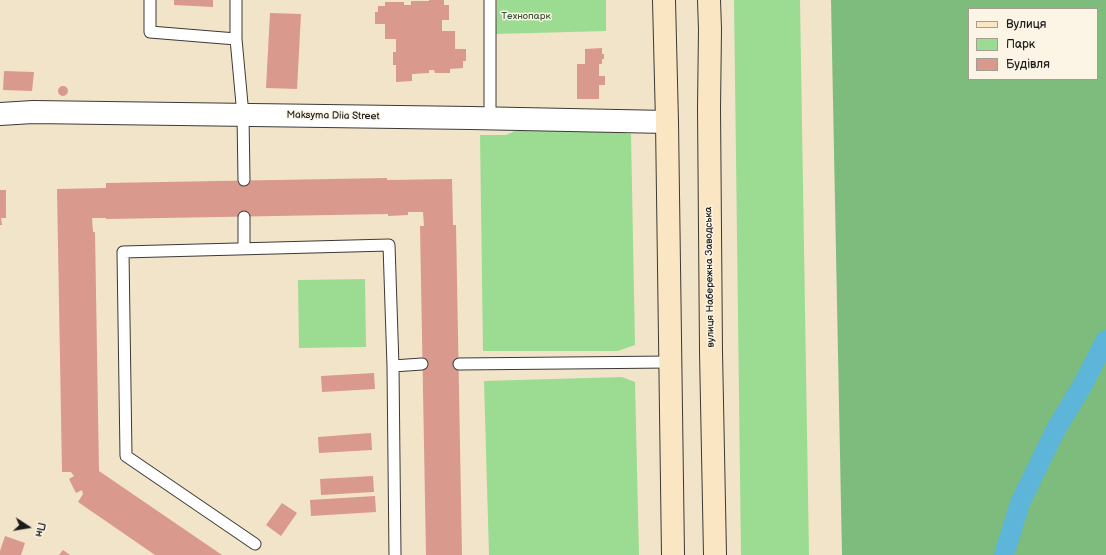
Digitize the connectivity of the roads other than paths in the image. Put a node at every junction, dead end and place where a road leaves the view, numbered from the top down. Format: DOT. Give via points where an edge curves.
graph roads {
  1 [pos="150,0"];
  2 [pos="236,0"];
  3 [pos="490,0"];
  4 [pos="664,0"];
  5 [pos="709,0"];
  6 [pos="236,39"];
  7 [pos="0,114"];
  8 [pos="243,115"];
  9 [pos="490,118"];
  10 [pos="667,122"];
  11 [pos="244,180"];
  12 [pos="244,217"];
  13 [pos="244,249"];
  14 [pos="670,362"];
  15 [pos="422,364"];
  16 [pos="459,364"];
  17 [pos="392,366"];
  18 [pos="255,544"];
  19 [pos="395,555"];
  20 [pos="672,555"];
  21 [pos="715,555"];
  1 -- 6 [label="lane" via="150,32"];
  2 -- 6 [label="lane"];
  3 -- 9 [label="lane"];
  4 -- 10 [label="main road"];
  5 -- 21 [label="main road, вулиця Набережна Заводська"];
  6 -- 8 [label="lane"];
  7 -- 8 [label="street, Maksyma Diia Street" via="33,112"];
  8 -- 9 [label="street, Maksyma Diia Street"];
  8 -- 11 [label="lane"];
  9 -- 10 [label="street, Maksyma Diia Street"];
  10 -- 14 [label="main road"];
  12 -- 13 [label="lane"];
  13 -- 17 [label="lane" via="389,245"];
  13 -- 18 [label="lane" via="123,252 126,456"];
  14 -- 16 [label="lane"];
  14 -- 20 [label="main road"];
  15 -- 17 [label="lane"];
  17 -- 19 [label="lane"];
}
